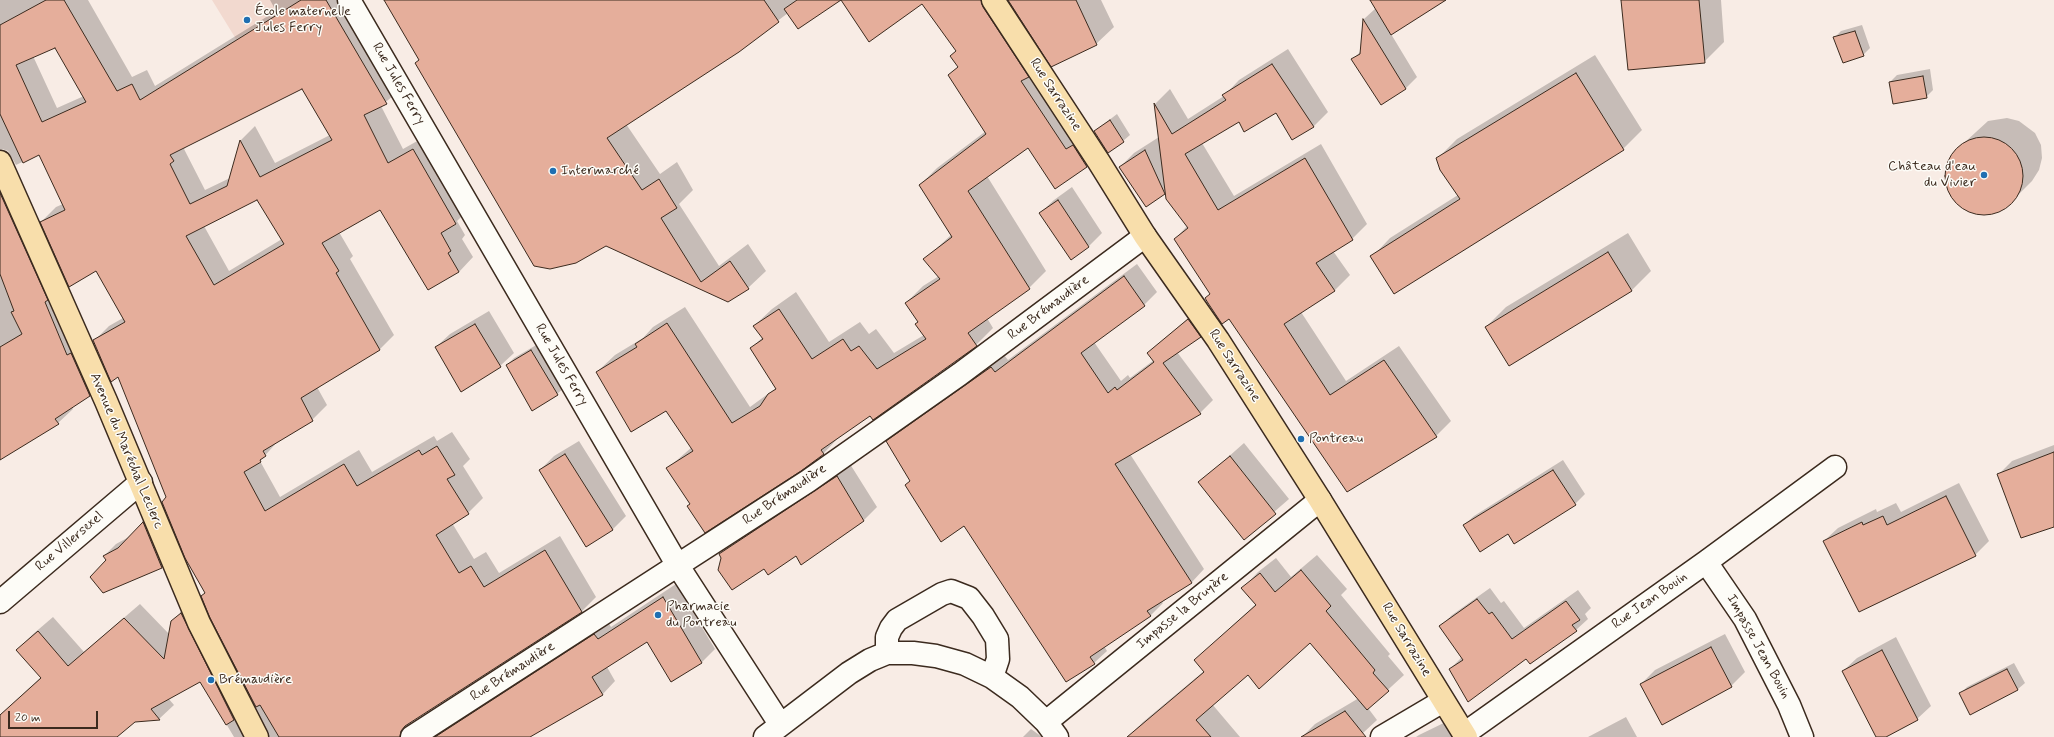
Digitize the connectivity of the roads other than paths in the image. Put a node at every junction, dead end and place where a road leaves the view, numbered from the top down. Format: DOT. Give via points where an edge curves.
graph roads {
  1 [pos="349,0"];
  2 [pos="993,0"];
  3 [pos="0,162"];
  4 [pos="1145,236"];
  5 [pos="1835,467"];
  6 [pos="141,482"];
  7 [pos="1320,500"];
  8 [pos="1706,562"];
  9 [pos="678,566"];
  10 [pos="0,602"];
  11 [pos="887,653"];
  12 [pos="992,677"];
  13 [pos="1444,701"];
  14 [pos="1051,730"];
  15 [pos="773,731"];
  16 [pos="1465,735"];
  17 [pos="257,737"];
  18 [pos="412,737"];
  19 [pos="1382,737"];
  20 [pos="1802,737"];
  1 -- 9 [label="street, Rue Jules Ferry"];
  2 -- 4 [label="main road, Rue Sarrazine"];
  3 -- 6 [label="main road, Avenue du Maréchal Leclerc"];
  4 -- 7 [label="main road, Rue Sarrazine" via="1218,340"];
  4 -- 9 [label="street, Rue Brémaudière" via="960,374 808,481"];
  5 -- 8 [label="street, Rue Jean Bouin"];
  6 -- 10 [label="street, Rue Villersexel"];
  6 -- 17 [label="main road, Avenue du Maréchal Leclerc" via="199,623"];
  7 -- 13 [label="main road, Rue Sarrazine"];
  7 -- 14 [label="street, Impasse la Bruyère"];
  8 -- 16 [label="street, Rue Jean Bouin"];
  8 -- 20 [label="street, Impasse Jean Bouin" via="1745,619 1790,705"];
  9 -- 15 [label="street, Rue Jules Ferry"];
  9 -- 18 [label="street, Rue Brémaudière"];
  11 -- 12 [label="street" via="936,656 965,664"];
  11 -- 12 [label="street" via="890,628 897,620 942,594 952,591 969,598 997,639 998,659"];
  11 -- 15 [label="street" via="848,673"];
  12 -- 14 [label="street" via="1020,697"];
  13 -- 16 [label="main road, Rue Sarrazine"];
  13 -- 19 [label="street"];
}
